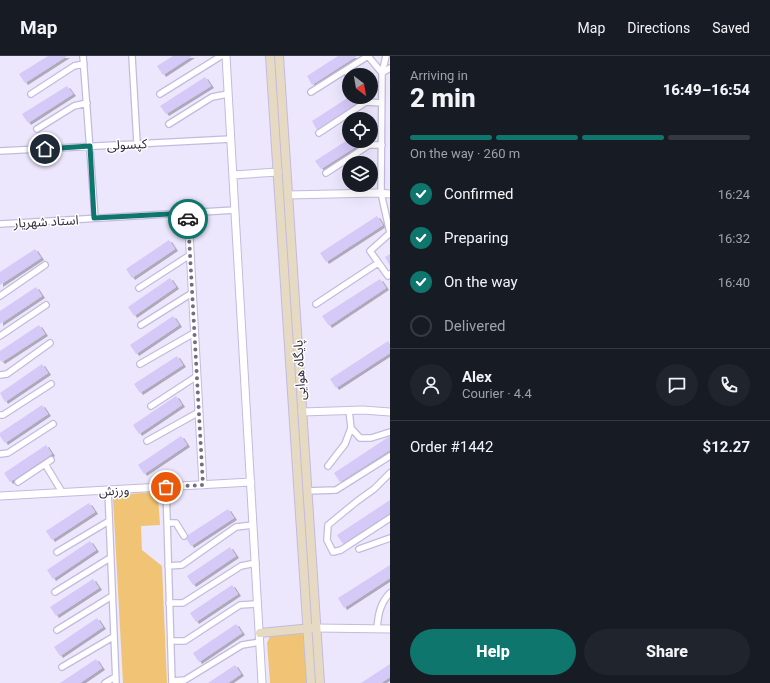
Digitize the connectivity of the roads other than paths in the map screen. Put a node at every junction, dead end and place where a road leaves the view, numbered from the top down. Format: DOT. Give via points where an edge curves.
graph roads {
  1 [pos="83,56"];
  2 [pos="132,56"];
  3 [pos="221,56"];
  4 [pos="226,56"];
  5 [pos="270,56"];
  6 [pos="279,56"];
  7 [pos="386,56"];
  8 [pos="84,64"];
  9 [pos="353,68"];
  10 [pos="378,68"];
  11 [pos="378,68"];
  12 [pos="390,68"];
  13 [pos="382,73"];
  14 [pos="342,75"];
  15 [pos="311,92"];
  16 [pos="31,94"];
  17 [pos="160,94"];
  18 [pos="228,94"];
  19 [pos="87,103"];
  20 [pos="378,103"];
  21 [pos="361,104"];
  22 [pos="382,104"];
  23 [pos="354,112"];
  24 [pos="342,121"];
  25 [pos="169,124"];
  26 [pos="37,129"];
  27 [pos="319,133"];
  28 [pos="231,138"];
  29 [pos="137,143"];
  30 [pos="378,144"];
  31 [pos="382,145"];
  32 [pos="90,146"];
  33 [pos="361,148"];
  34 [pos="0,151"];
  35 [pos="278,172"];
  36 [pos="326,173"];
  37 [pos="233,175"];
  38 [pos="387,193"];
  39 [pos="288,195"];
  40 [pos="280,196"];
  41 [pos="235,210"];
  42 [pos="188,213"];
  43 [pos="94,218"];
  44 [pos="0,224"];
  45 [pos="190,255"];
  46 [pos="378,263"];
  47 [pos="45,265"];
  48 [pos="390,274"];
  49 [pos="139,288"];
  50 [pos="192,294"];
  51 [pos="0,296"];
  52 [pos="316,304"];
  53 [pos="46,305"];
  54 [pos="141,325"];
  55 [pos="194,332"];
  56 [pos="0,336"];
  57 [pos="50,344"];
  58 [pos="140,364"];
  59 [pos="0,375"];
  60 [pos="197,376"];
  61 [pos="52,384"];
  62 [pos="151,406"];
  63 [pos="349,410"];
  64 [pos="199,412"];
  65 [pos="297,412"];
  66 [pos="390,412"];
  67 [pos="0,416"];
  68 [pos="53,424"];
  69 [pos="351,428"];
  70 [pos="390,432"];
  71 [pos="147,442"];
  72 [pos="0,454"];
  73 [pos="390,456"];
  74 [pos="51,460"];
  75 [pos="45,464"];
  76 [pos="328,466"];
  77 [pos="390,473"];
  78 [pos="18,482"];
  79 [pos="251,482"];
  80 [pos="203,485"];
  81 [pos="166,487"];
  82 [pos="108,490"];
  83 [pos="307,491"];
  84 [pos="62,492"];
  85 [pos="0,496"];
  86 [pos="390,518"];
  87 [pos="109,521"];
  88 [pos="167,523"];
  89 [pos="254,525"];
  90 [pos="184,536"];
  91 [pos="390,538"];
  92 [pos="359,549"];
  93 [pos="58,552"];
  94 [pos="110,558"];
  95 [pos="256,564"];
  96 [pos="168,566"];
  97 [pos="55,592"];
  98 [pos="390,593"];
  99 [pos="112,596"];
  100 [pos="170,603"];
  101 [pos="258,604"];
  102 [pos="307,628"];
  103 [pos="317,628"];
  104 [pos="377,629"];
  105 [pos="390,629"];
  106 [pos="57,630"];
  107 [pos="260,633"];
  108 [pos="113,637"];
  109 [pos="171,642"];
  110 [pos="260,642"];
  111 [pos="62,667"];
  112 [pos="115,680"];
  113 [pos="172,682"];
  114 [pos="105,683"];
  115 [pos="258,683"];
  116 [pos="262,683"];
  117 [pos="311,683"];
  118 [pos="320,683"];
  1 -- 8 [label="street"];
  2 -- 29 [label="street"];
  3 -- 17 [label="street"];
  4 -- 18 [label="street"];
  5 -- 35 [label="main road, پایگاه هوایی"];
  6 -- 39 [label="main road, پایگاه هوایی"];
  7 -- 13 [label="street"];
  8 -- 16 [label="street" via="74,66"];
  8 -- 19 [label="street"];
  9 -- 11 [label="street" via="368,56"];
  10 -- 13 [label="street"];
  12 -- 13 [label="street"];
  13 -- 22 [label="street"];
  14 -- 15 [label="street"];
  18 -- 25 [label="street" via="212,97"];
  18 -- 28 [label="street"];
  19 -- 26 [label="street" via="74,106"];
  19 -- 32 [label="street"];
  20 -- 22 [label="street"];
  21 -- 23 [label="street"];
  22 -- 31 [label="street"];
  24 -- 27 [label="street"];
  28 -- 29 [label="street, کپسولی"];
  28 -- 37 [label="street"];
  29 -- 32 [label="street, کپسولی"];
  30 -- 31 [label="street"];
  31 -- 38 [label="street"];
  32 -- 34 [label="street, کپسولی"];
  32 -- 43 [label="street"];
  33 -- 36 [label="street"];
  35 -- 37 [label="street"];
  35 -- 40 [label="main road, پایگاه هوایی"];
  37 -- 41 [label="street"];
  38 -- 39 [label="street"];
  38 -- 46 [label="street" via="390,233 370,251"];
  39 -- 40 [label="main road"];
  39 -- 65 [label="main road, پایگاه هوایی"];
  40 -- 65 [label="main road, پایگاه هوایی"];
  41 -- 42 [label="street, استاد شهریار"];
  41 -- 79 [label="street"];
  42 -- 43 [label="street, استاد شهریار"];
  42 -- 45 [label="street"];
  43 -- 44 [label="street, استاد شهریار"];
  45 -- 49 [label="street"];
  45 -- 50 [label="street"];
  46 -- 48 [label="street" via="388,276"];
  46 -- 52 [label="street"];
  47 -- 51 [label="street"];
  50 -- 54 [label="street"];
  50 -- 55 [label="street"];
  53 -- 56 [label="street"];
  55 -- 58 [label="street"];
  55 -- 60 [label="street"];
  57 -- 59 [label="street" via="7,374"];
  60 -- 62 [label="street"];
  60 -- 64 [label="street"];
  61 -- 67 [label="street"];
  63 -- 65 [label="street"];
  63 -- 66 [label="street"];
  63 -- 69 [label="street"];
  64 -- 71 [label="street"];
  64 -- 80 [label="street"];
  65 -- 83 [label="main road, پایگاه هوایی"];
  65 -- 102 [label="main road, پایگاه هوایی"];
  68 -- 72 [label="street" via="8,453"];
  69 -- 70 [label="street" via="360,438 371,438"];
  69 -- 76 [label="street" via="346,444"];
  73 -- 83 [label="street" via="336,490"];
  74 -- 75 [label="street"];
  75 -- 78 [label="street"];
  75 -- 84 [label="street"];
  77 -- 86 [label="street" via="328,525 327,540 333,552 341,550"];
  79 -- 80 [label="street, ورزش"];
  79 -- 89 [label="street"];
  80 -- 81 [label="street, ورزش"];
  81 -- 82 [label="street, ورزش"];
  81 -- 88 [label="street"];
  82 -- 84 [label="street, ورزش"];
  82 -- 87 [label="street"];
  83 -- 103 [label="main road, پایگاه هوایی"];
  84 -- 85 [label="street, ورزش"];
  87 -- 93 [label="street"];
  87 -- 94 [label="street"];
  88 -- 90 [label="street" via="176,523"];
  88 -- 96 [label="street"];
  89 -- 95 [label="street"];
  89 -- 96 [label="street" via="236,527 182,565"];
  91 -- 92 [label="street"];
  94 -- 97 [label="street"];
  94 -- 99 [label="street"];
  95 -- 100 [label="street" via="241,566 183,603"];
  95 -- 101 [label="street"];
  96 -- 100 [label="street"];
  98 -- 104 [label="street" via="380,607"];
  99 -- 106 [label="street"];
  99 -- 108 [label="street"];
  100 -- 109 [label="street"];
  101 -- 107 [label="street"];
  101 -- 109 [label="street" via="240,605 185,640"];
  102 -- 103 [label="main road"];
  102 -- 107 [label="main road"];
  102 -- 117 [label="main road, پایگاه هوایی"];
  103 -- 104 [label="street"];
  103 -- 118 [label="main road, پایگاه هوایی"];
  104 -- 105 [label="street"];
  107 -- 110 [label="street"];
  108 -- 111 [label="street"];
  108 -- 112 [label="street"];
  109 -- 113 [label="street"];
  110 -- 113 [label="street" via="242,645 186,680"];
  110 -- 116 [label="street"];
  112 -- 114 [label="street"];
  115 -- 116 [label="street"];
}
